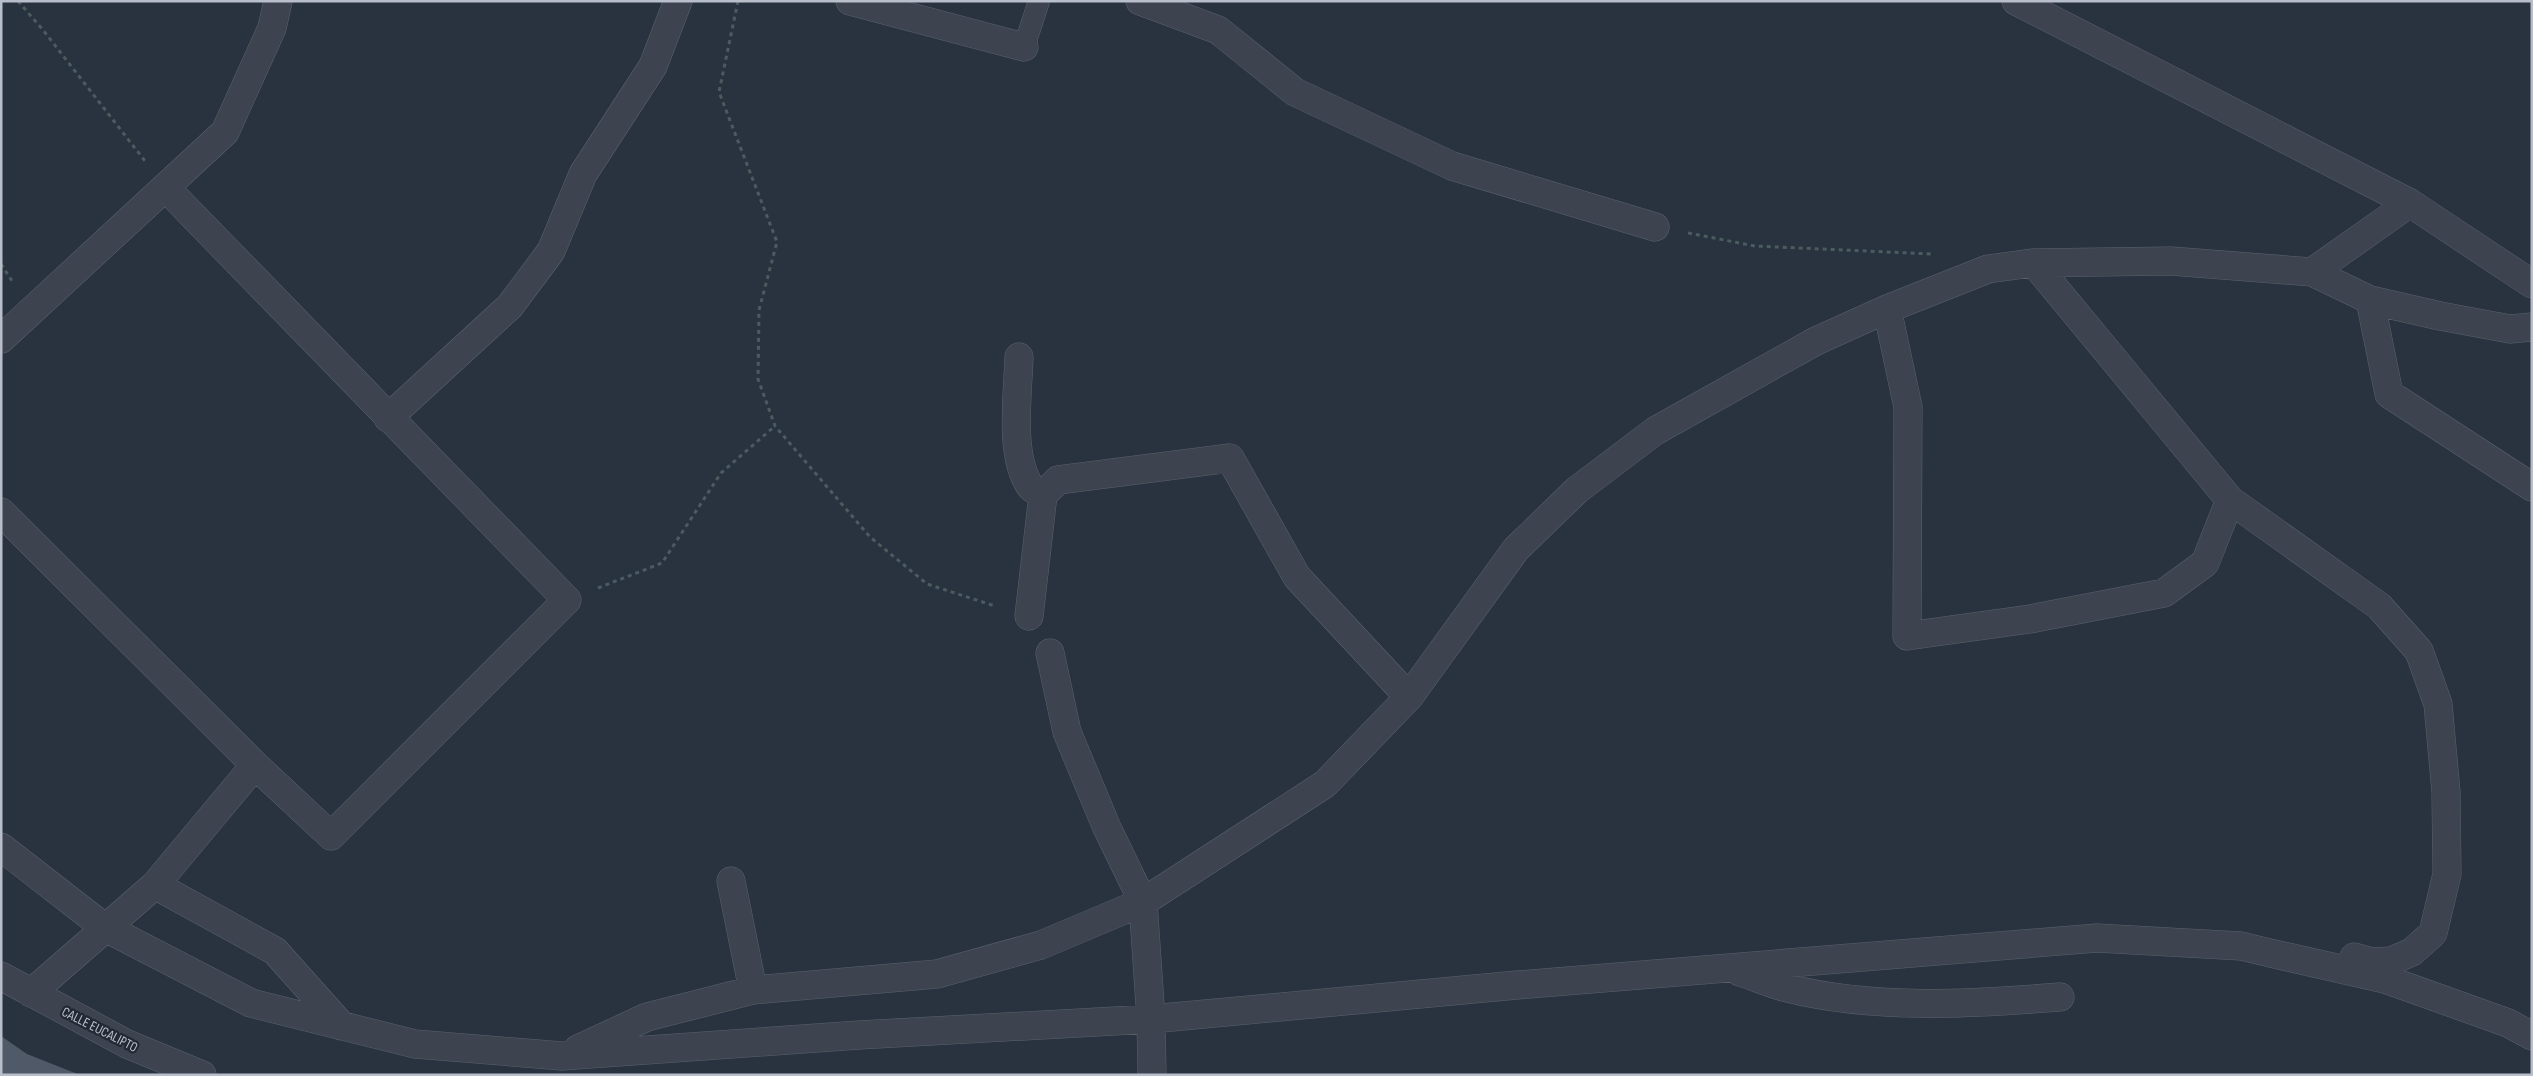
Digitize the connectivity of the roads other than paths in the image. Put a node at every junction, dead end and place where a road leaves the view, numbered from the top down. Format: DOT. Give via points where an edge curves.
graph roads {
  1 [pos="278,1"];
  2 [pos="678,1"];
  3 [pos="850,1"];
  4 [pos="1039,1"];
  5 [pos="1140,1"];
  6 [pos="2016,1"];
  7 [pos="1024,47"];
  8 [pos="166,188"];
  9 [pos="2410,203"];
  10 [pos="1655,227"];
  11 [pos="2034,263"];
  12 [pos="2312,272"];
  13 [pos="2532,283"];
  14 [pos="2370,300"];
  15 [pos="1887,309"];
  16 [pos="2532,327"];
  17 [pos="1,339"];
  18 [pos="1019,357"];
  19 [pos="388,418"];
  20 [pos="2532,487"];
  21 [pos="1043,494"];
  22 [pos="2230,500"];
  23 [pos="1,512"];
  24 [pos="1029,616"];
  25 [pos="1050,653"];
  26 [pos="1409,697"];
  27 [pos="255,765"];
  28 [pos="1,847"];
  29 [pos="730,881"];
  30 [pos="155,884"];
  31 [pos="1143,902"];
  32 [pos="104,927"];
  33 [pos="2270,953"];
  34 [pos="1730,968"];
  35 [pos="1,976"];
  36 [pos="753,990"];
  37 [pos="31,993"];
  38 [pos="2060,997"];
  39 [pos="1151,1019"];
  40 [pos="342,1026"];
  41 [pos="2532,1036"];
  42 [pos="562,1065"];
  43 [pos="202,1075"];
  44 [pos="1152,1075"];
  1 -- 8 [label="street" via="272,28 225,132"];
  2 -- 19 [label="street" via="653,66 583,174 550,251 510,306"];
  3 -- 7 [label="street"];
  4 -- 7 [label="lane"];
  5 -- 10 [label="street" via="1218,30 1295,92 1452,166"];
  6 -- 9 [label="street"];
  8 -- 17 [label="street"];
  8 -- 19 [label="street"];
  9 -- 12 [label="street"];
  9 -- 13 [label="street"];
  11 -- 12 [label="street" via="2170,261"];
  11 -- 15 [label="street" via="1988,269"];
  11 -- 22 [label="street"];
  12 -- 14 [label="street"];
  14 -- 16 [label="street" via="2510,329"];
  14 -- 20 [label="street" via="2389,394"];
  15 -- 22 [label="street" via="1908,407 1907,636 2030,619 2164,593 2205,563"];
  15 -- 26 [label="street" via="1816,341 1655,432 1577,490 1516,549"];
  18 -- 21 [label="street" via="1020,464 1031,487"];
  19 -- 27 [label="street" via="567,600 331,836"];
  21 -- 24 [label="street"];
  21 -- 26 [label="street" via="1058,480 1230,458 1296,577"];
  22 -- 33 [label="street" via="2379,606 2419,650 2438,704 2446,792 2447,874 2433,933 2412,952 2391,960 2372,962 2305,946"];
  23 -- 27 [label="street"];
  25 -- 31 [label="street" via="1067,732 1107,828"];
  26 -- 31 [label="street" via="1325,784"];
  27 -- 30 [label="street"];
  28 -- 32 [label="street"];
  29 -- 36 [label="street"];
  30 -- 32 [label="street"];
  30 -- 40 [label="street" via="275,951"];
  31 -- 36 [label="street" via="1041,945 937,974"];
  31 -- 39 [label="street"];
  32 -- 37 [label="street"];
  32 -- 40 [label="street" via="251,1003"];
  33 -- 34 [label="street" via="2241,946 2097,938"];
  33 -- 41 [label="street" via="2385,979 2508,1023"];
  34 -- 38 [label="street" via="1787,988 1850,998 1930,1003"];
  34 -- 39 [label="street"];
  35 -- 37 [label="street, CALLE EUCALIPTO"];
  36 -- 42 [label="street" via="647,1017"];
  37 -- 43 [label="street, CALLE EUCALIPTO" via="127,1044"];
  39 -- 42 [label="street" via="859,1035"];
  39 -- 44 [label="street"];
  40 -- 42 [label="street" via="415,1044"];
}
